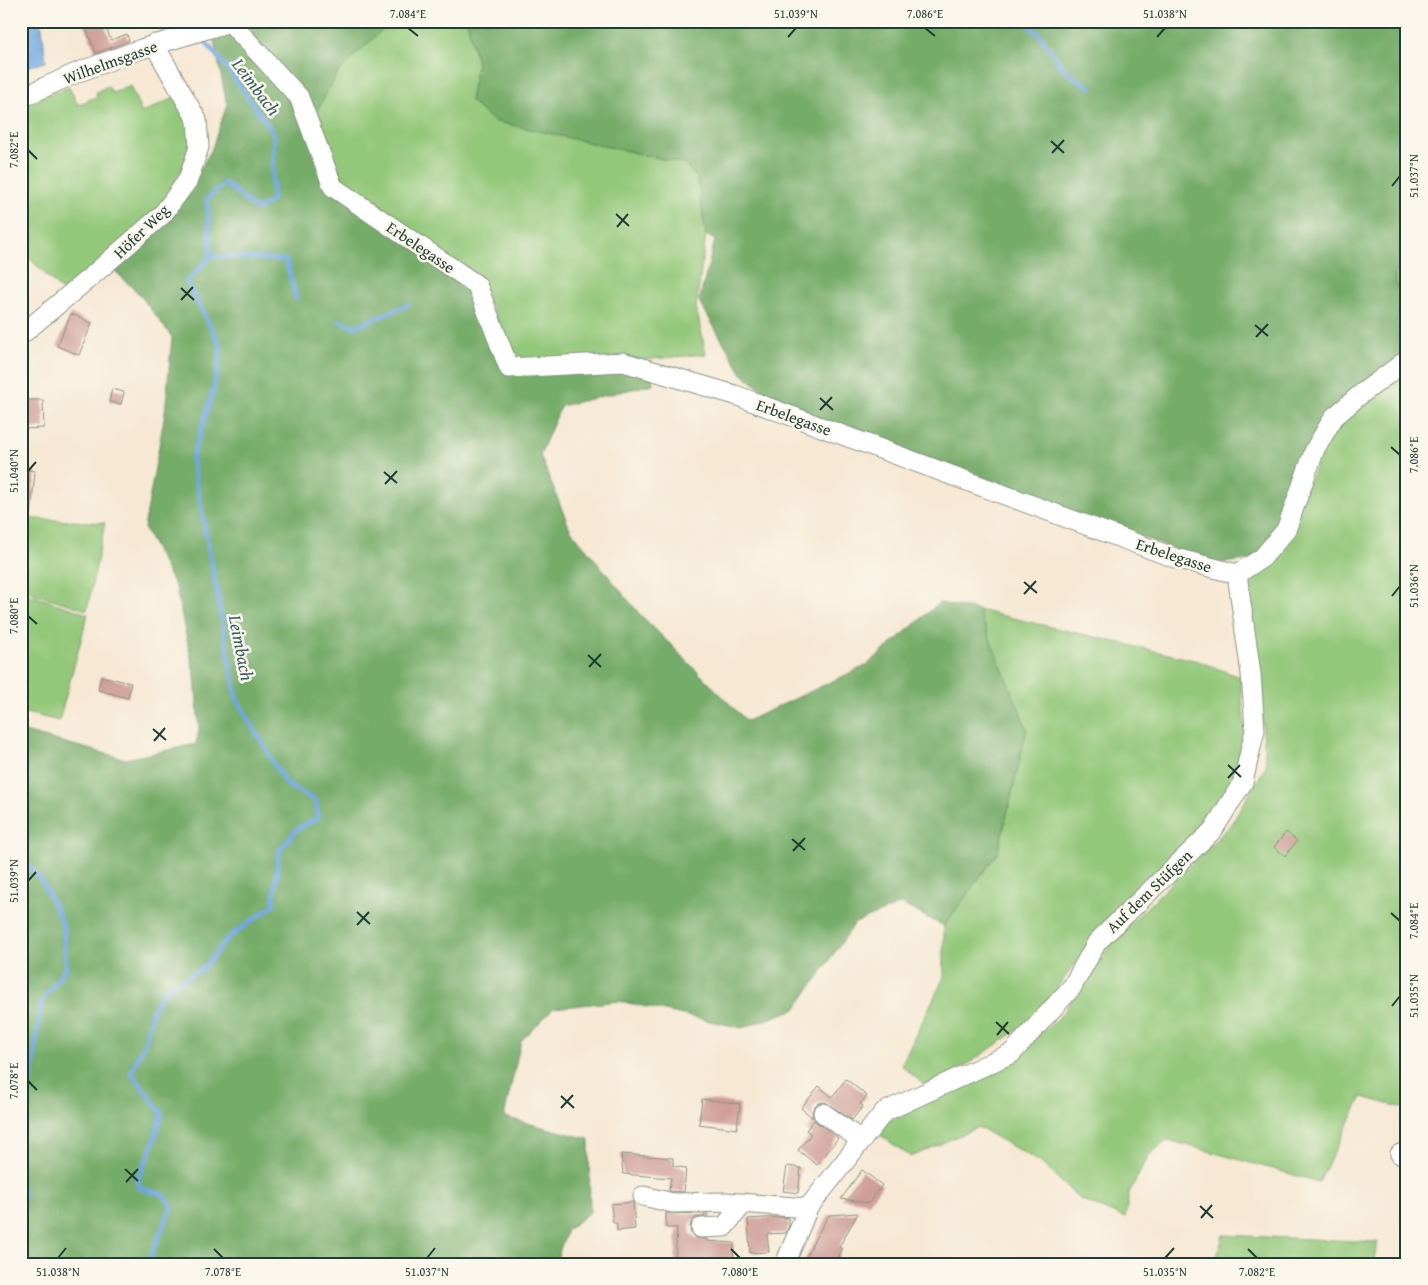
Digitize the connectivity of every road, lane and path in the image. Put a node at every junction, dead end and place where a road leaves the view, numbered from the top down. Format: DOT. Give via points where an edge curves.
graph roads {
  1 [pos="232,22"];
  2 [pos="154,44"];
  3 [pos="21,98"];
  4 [pos="21,335"];
  5 [pos="1407,360"];
  6 [pos="1237,574"];
  7 [pos="824,1113"];
  8 [pos="862,1141"];
  9 [pos="643,1196"];
  10 [pos="744,1203"];
  11 [pos="808,1208"];
  12 [pos="701,1228"];
  13 [pos="785,1264"];
  1 -- 2 [label="street, Wilhelmsgasse"];
  1 -- 6 [label="street, Erbelegasse" via="299,97 333,187 477,285 509,368 623,362 735,395 1175,558"];
  2 -- 3 [label="street, Wilhelmsgasse" via="76,72"];
  2 -- 4 [label="street, Höfer Weg" via="197,120 199,147 188,180 162,215"];
  5 -- 6 [label="street" via="1334,417 1315,449 1286,530 1262,558"];
  6 -- 8 [label="street, Auf dem Stüfgen" via="1255,730 1243,782 1213,830 1097,942 1072,986 1012,1053 884,1112"];
  7 -- 8 [label="street"];
  8 -- 11 [label="street"];
  9 -- 10 [label="street" via="673,1203"];
  10 -- 11 [label="street"];
  10 -- 12 [label="street" via="724,1227"];
  11 -- 13 [label="street"];
}
